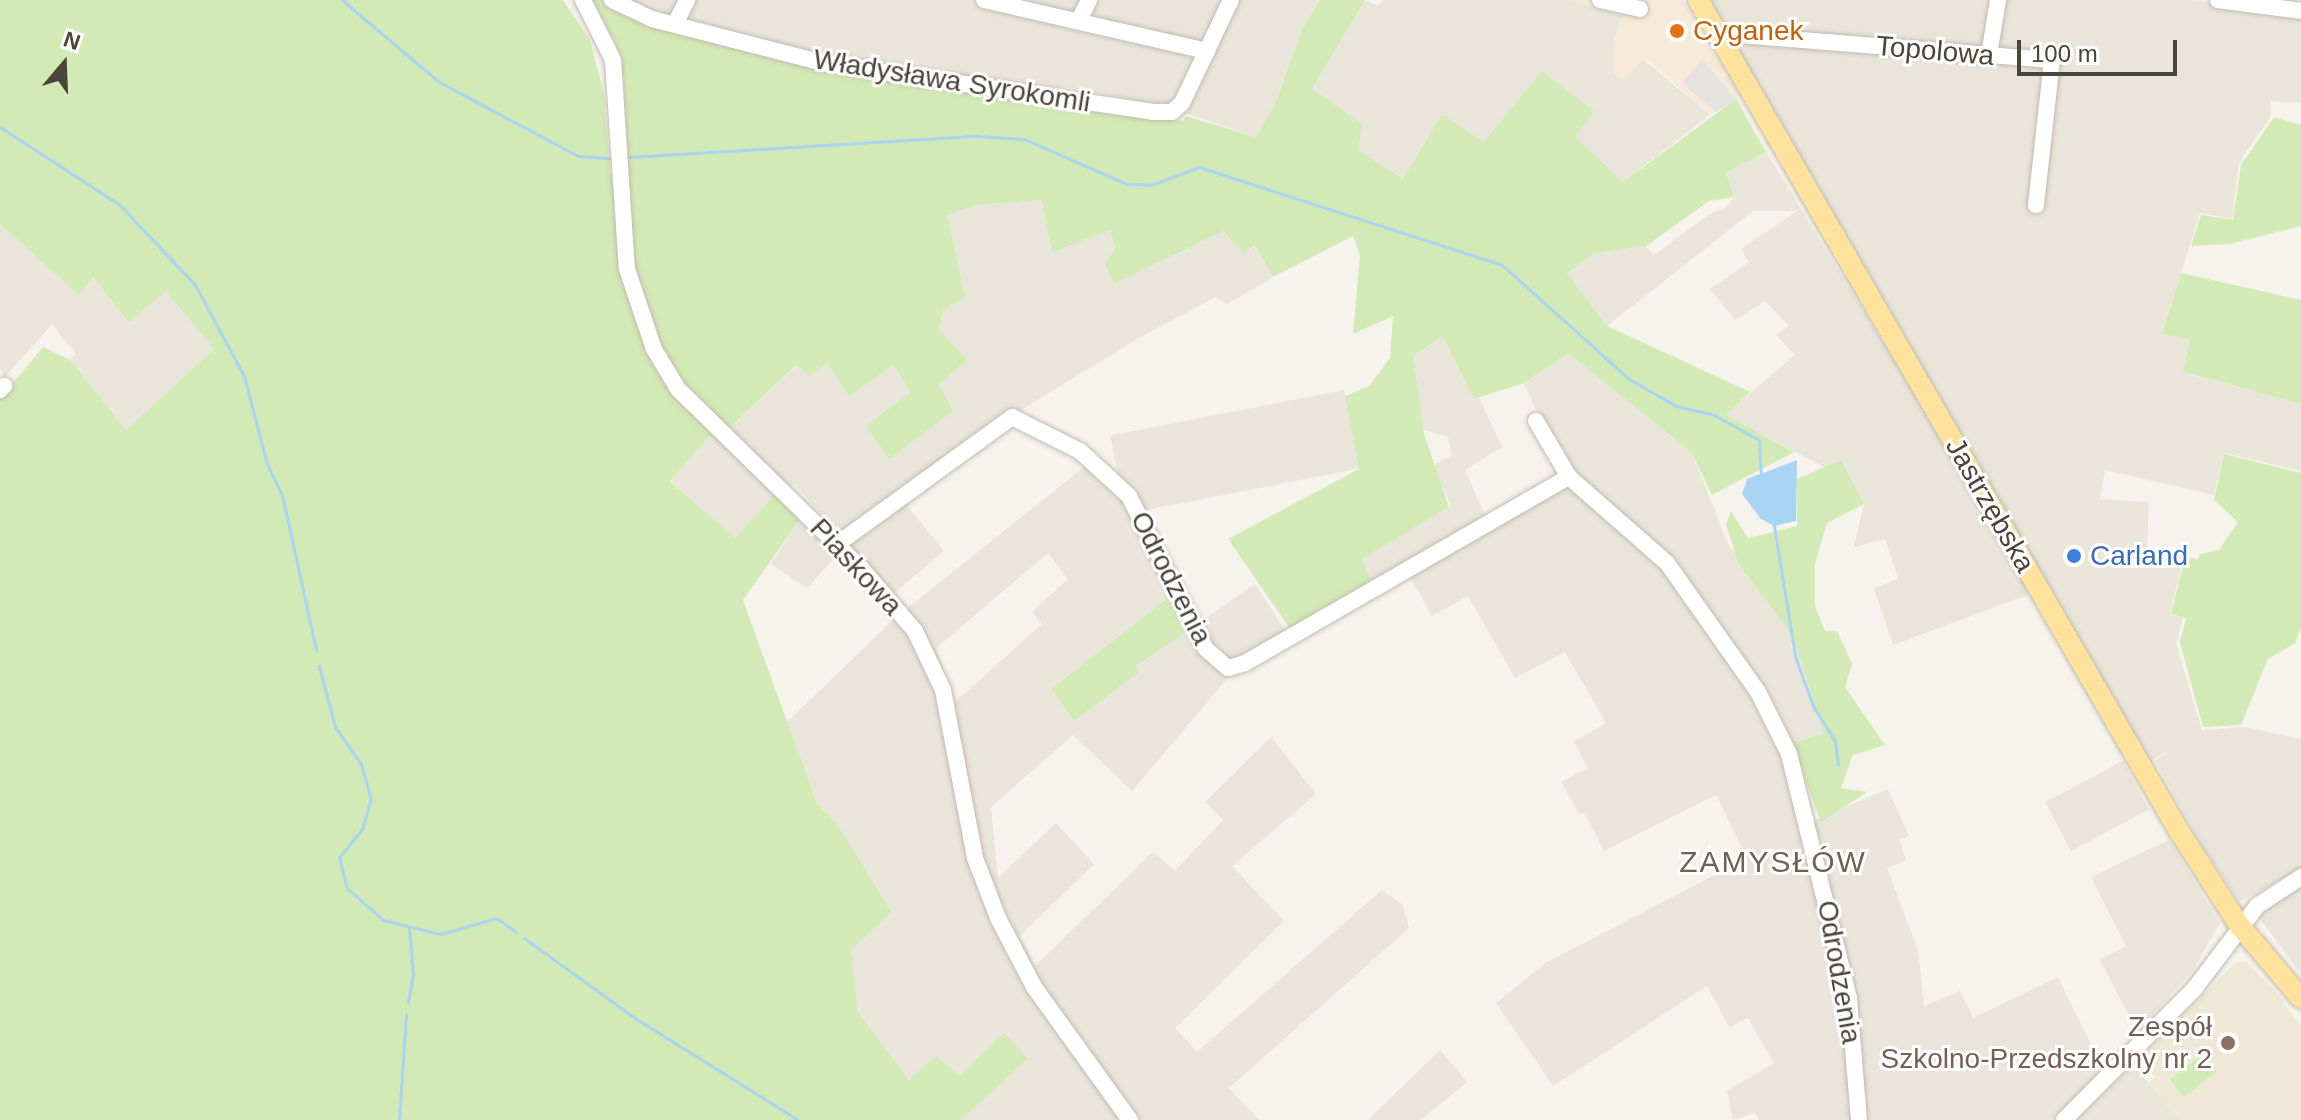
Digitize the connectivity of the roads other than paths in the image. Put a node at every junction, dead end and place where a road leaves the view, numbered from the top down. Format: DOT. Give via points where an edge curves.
graph roads {
  1 [pos="583,0"];
  2 [pos="612,0"];
  3 [pos="687,0"];
  4 [pos="984,0"];
  5 [pos="1089,0"];
  6 [pos="1231,0"];
  7 [pos="1600,0"];
  8 [pos="1698,0"];
  9 [pos="1998,0"];
  10 [pos="2218,0"];
  11 [pos="1640,9"];
  12 [pos="2301,11"];
  13 [pos="1079,20"];
  14 [pos="675,24"];
  15 [pos="1722,42"];
  16 [pos="1207,51"];
  17 [pos="1989,55"];
  18 [pos="2036,205"];
  19 [pos="1536,421"];
  20 [pos="1569,477"];
  21 [pos="836,545"];
  22 [pos="2301,877"];
  23 [pos="2239,925"];
  24 [pos="2301,998"];
  25 [pos="1130,1120"];
  26 [pos="1859,1120"];
  27 [pos="2064,1120"];
  1 -- 21 [label="street, Piaskowa" via="616,77 627,269 654,349 678,389"];
  2 -- 14 [label="street, Władysława Syrokomli"];
  3 -- 14 [label="street"];
  4 -- 13 [label="street"];
  5 -- 13 [label="street"];
  6 -- 16 [label="street, Władysława Syrokomli"];
  7 -- 11 [label="street"];
  8 -- 15 [label="main road, Jastrzębska"];
  9 -- 17 [label="street"];
  10 -- 12 [label="street"];
  13 -- 16 [label="street"];
  14 -- 16 [label="street, Władysława Syrokomli" via="823,63 1153,112 1172,112 1182,103"];
  15 -- 17 [label="street, Topolowa" via="1740,35"];
  15 -- 23 [label="main road, Jastrzębska" via="2179,831"];
  17 -- 18 [label="street, Topolowa" via="2052,60"];
  19 -- 20 [label="street, Odrodzenia"];
  20 -- 21 [label="street, Odrodzenia" via="1228,668 1206,649 1129,496 1080,451 1012,417"];
  20 -- 26 [label="street, Odrodzenia" via="1667,563 1758,692 1789,754 1849,999"];
  21 -- 25 [label="street, Piaskowa" via="891,600 929,656 952,729 975,858 998,918 1034,987"];
  22 -- 23 [label="street" via="2269,895"];
  23 -- 24 [label="main road, Jastrzębska"];
  23 -- 27 [label="street" via="2195,988"];
}
